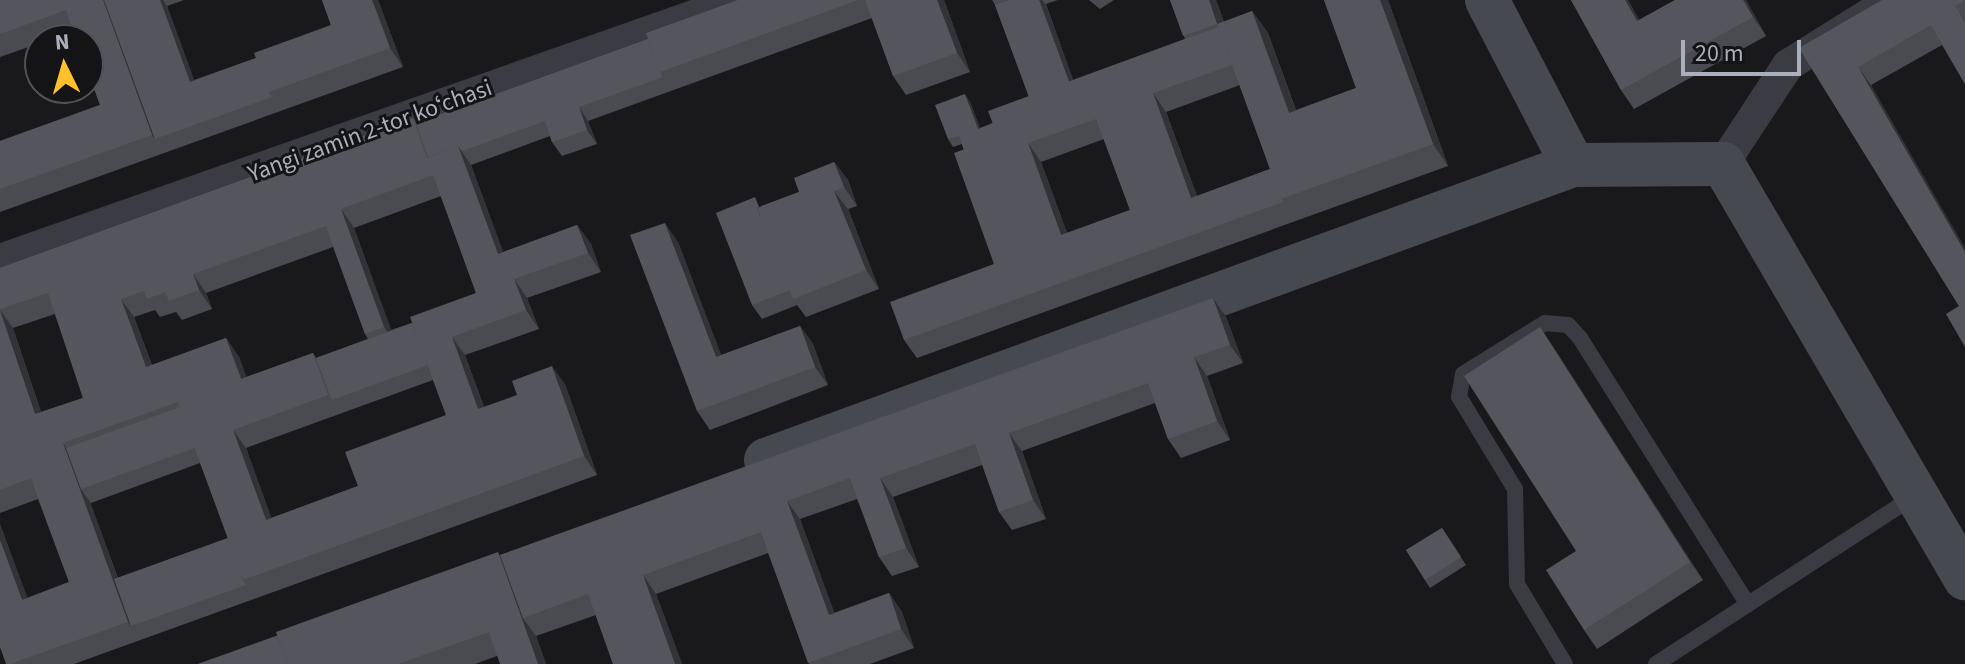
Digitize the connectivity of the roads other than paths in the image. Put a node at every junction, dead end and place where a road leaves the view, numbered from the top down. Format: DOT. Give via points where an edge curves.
graph roads {
  1 [pos="739,0"];
  2 [pos="1487,0"];
  3 [pos="1892,0"];
  4 [pos="1723,164"];
  5 [pos="1573,165"];
  6 [pos="0,260"];
  7 [pos="726,476"];
  8 [pos="1917,495"];
  9 [pos="1965,578"];
  10 [pos="1748,605"];
  11 [pos="1565,664"];
  12 [pos="1656,664"];
  1 -- 6 [label="street, Yangi zamin 2-tor koʻchasi"];
  2 -- 5 [label="street"];
  3 -- 4 [label="street" via="1788,65"];
  4 -- 5 [label="street"];
  4 -- 8 [label="street"];
  5 -- 7 [label="street" via="1154,312"];
  8 -- 9 [label="street"];
  8 -- 10 [label="lane"];
  10 -- 11 [label="lane" via="1580,338 1568,325 1545,323 1463,374 1459,397 1515,489 1517,584"];
  10 -- 12 [label="lane"];
}
